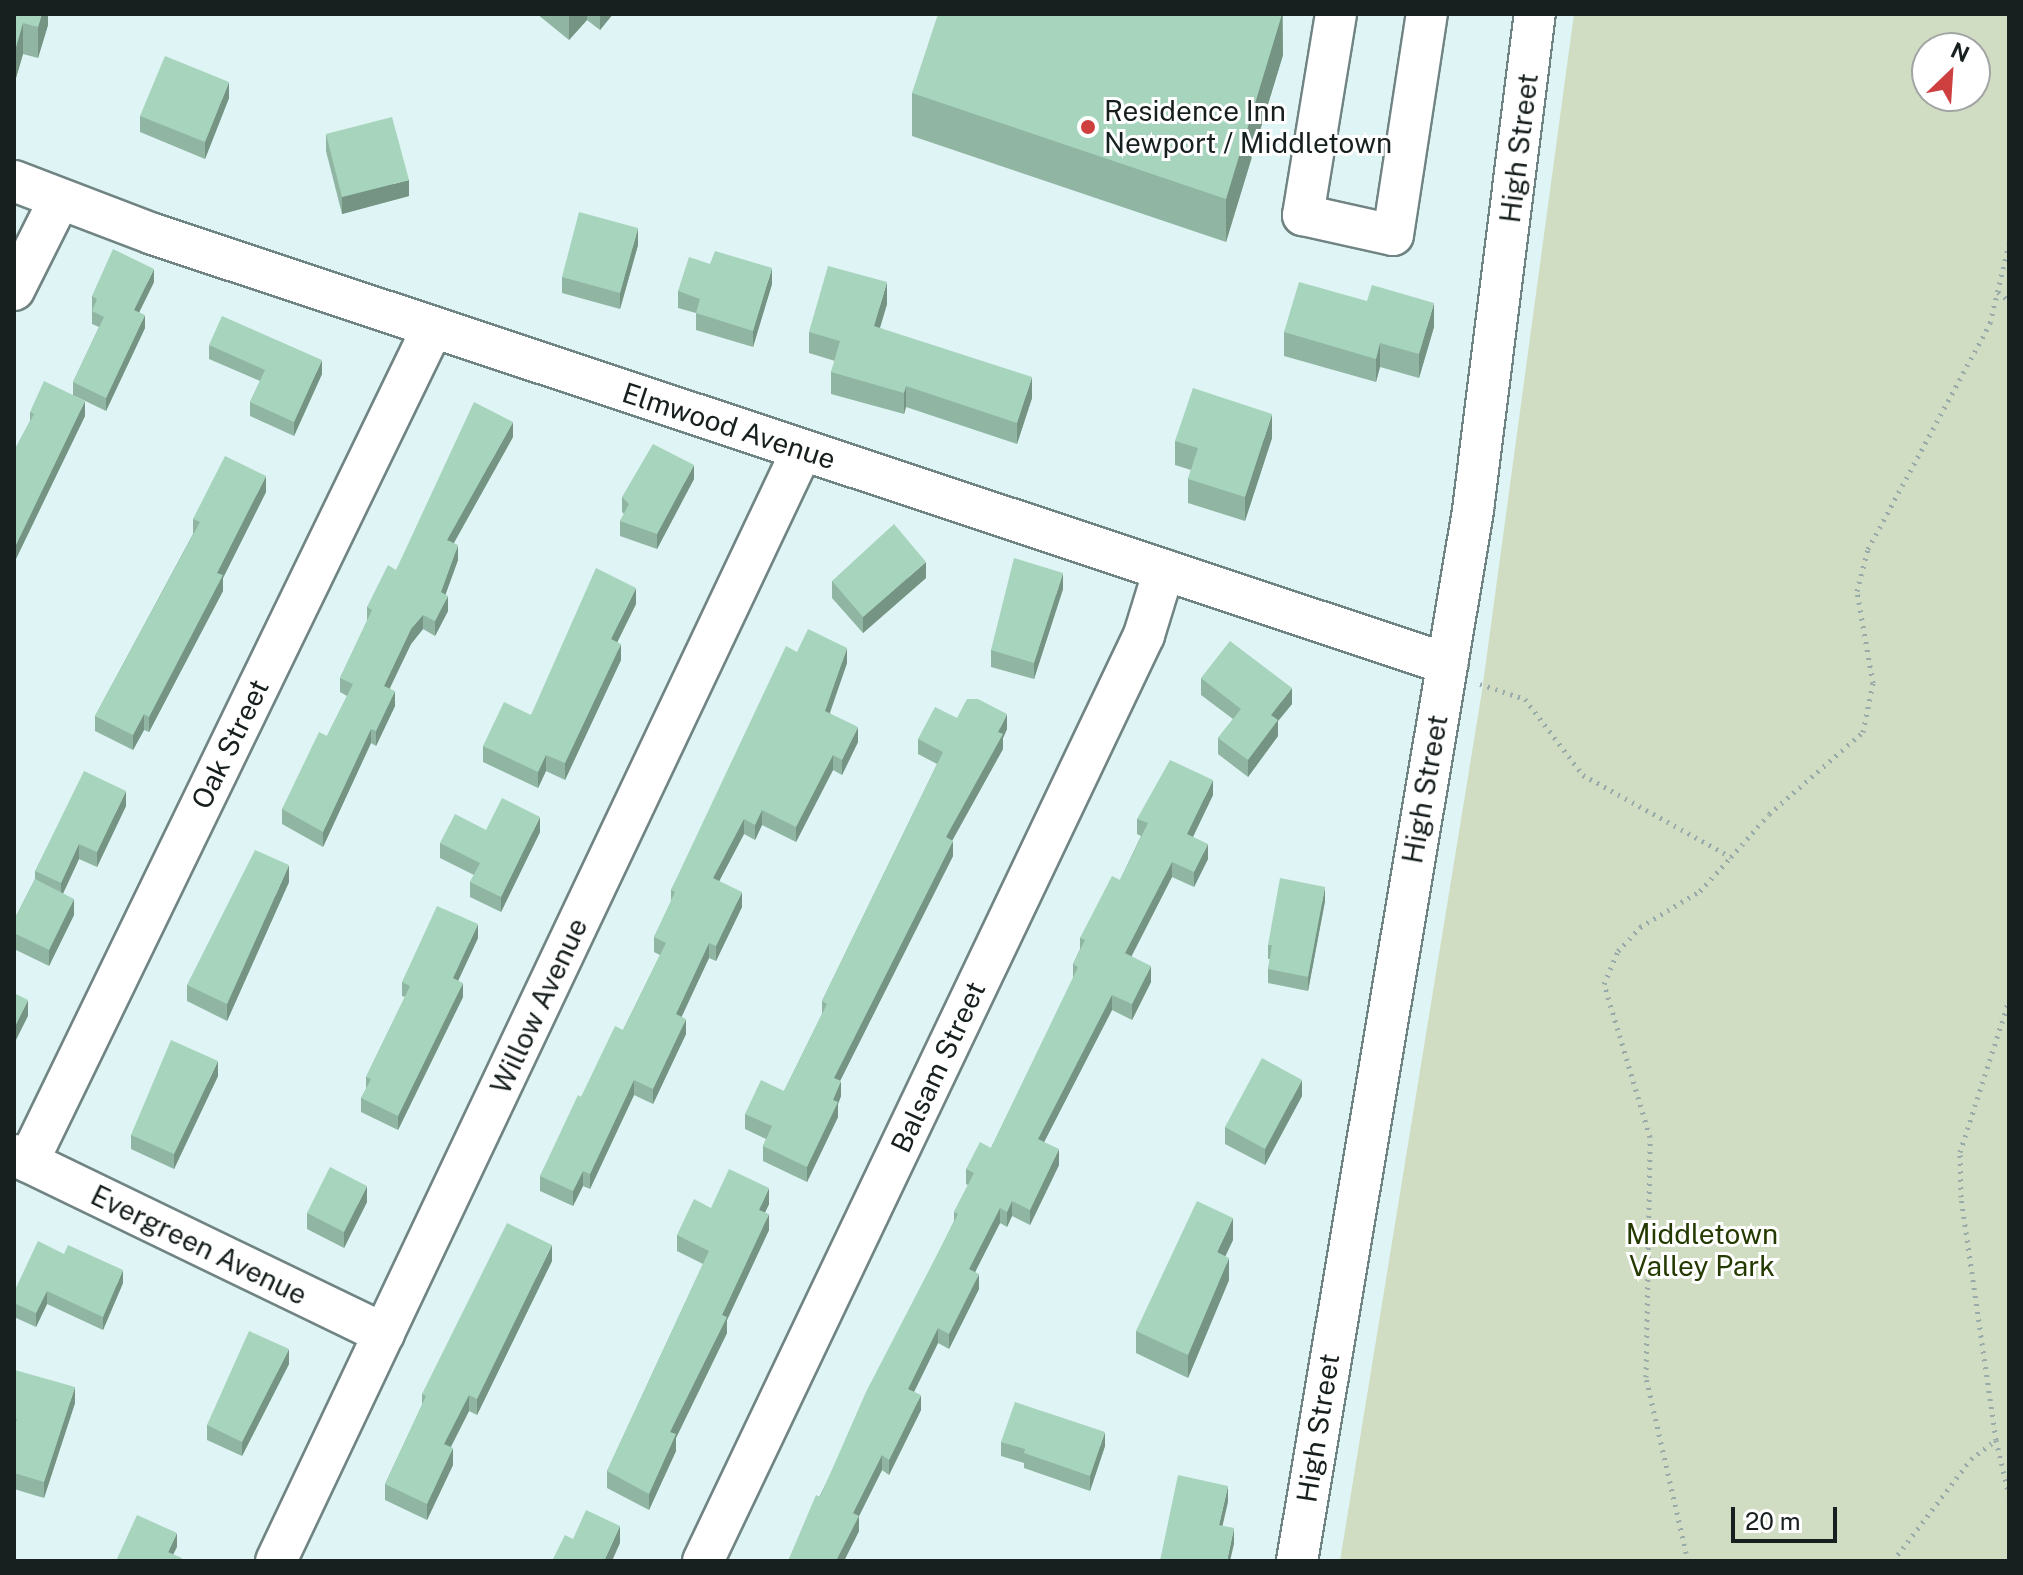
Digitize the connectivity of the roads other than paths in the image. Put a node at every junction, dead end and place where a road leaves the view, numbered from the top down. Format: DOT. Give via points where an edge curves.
graph roads {
  1 [pos="1336,14"];
  2 [pos="1427,14"];
  3 [pos="1535,14"];
  4 [pos="14,181"];
  5 [pos="59,200"];
  6 [pos="14,290"];
  7 [pos="433,327"];
  8 [pos="802,450"];
  9 [pos="1164,570"];
  10 [pos="1446,670"];
  11 [pos="21,1158"];
  12 [pos="384,1334"];
  13 [pos="276,1561"];
  14 [pos="703,1561"];
  15 [pos="1297,1561"];
  1 -- 2 [label="street" via="1303,215 1393,235"];
  3 -- 10 [label="street, High Street" via="1473,510"];
  4 -- 5 [label="street, Elmwood Avenue"];
  5 -- 6 [label="street"];
  5 -- 7 [label="street, Elmwood Avenue"];
  7 -- 8 [label="street, Elmwood Avenue"];
  7 -- 11 [label="street, Oak Street"];
  8 -- 9 [label="street, Elmwood Avenue"];
  8 -- 12 [label="street, Willow Avenue"];
  9 -- 10 [label="street, Elmwood Avenue"];
  9 -- 14 [label="street, Balsam Street" via="1144,635"];
  10 -- 15 [label="street, High Street"];
  11 -- 12 [label="street, Evergreen Avenue"];
  12 -- 13 [label="street, Willow Avenue"];
}
